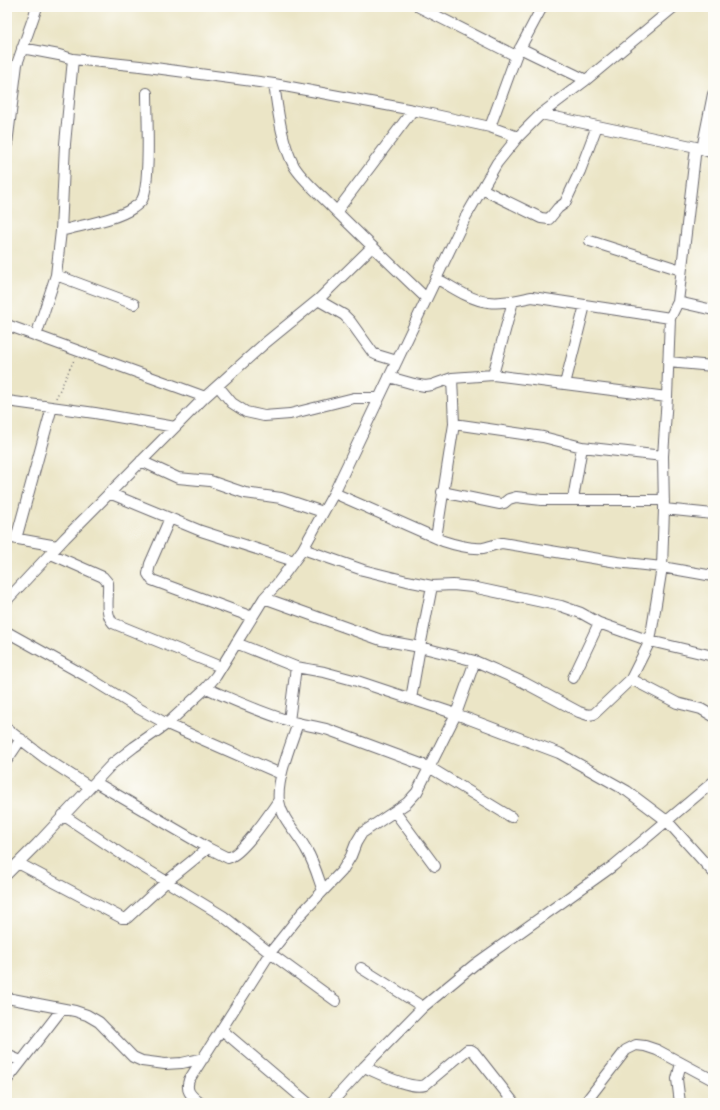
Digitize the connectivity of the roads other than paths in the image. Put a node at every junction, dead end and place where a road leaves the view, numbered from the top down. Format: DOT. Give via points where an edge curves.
graph roads {
  1 [pos="37,7"];
  2 [pos="419,7"];
  3 [pos="542,7"];
  4 [pos="674,7"];
  5 [pos="22,48"];
  6 [pos="518,52"];
  7 [pos="72,59"];
  8 [pos="12,63"];
  9 [pos="586,80"];
  10 [pos="274,84"];
  11 [pos="147,93"];
  12 [pos="713,94"];
  13 [pos="413,110"];
  14 [pos="541,114"];
  15 [pos="597,126"];
  16 [pos="490,127"];
  17 [pos="518,137"];
  18 [pos="7,144"];
  19 [pos="699,148"];
  20 [pos="713,153"];
  21 [pos="482,189"];
  22 [pos="337,211"];
  23 [pos="60,231"];
  24 [pos="590,241"];
  25 [pos="372,247"];
  26 [pos="681,270"];
  27 [pos="56,276"];
  28 [pos="436,278"];
  29 [pos="426,298"];
  30 [pos="318,300"];
  31 [pos="513,301"];
  32 [pos="678,302"];
  33 [pos="134,304"];
  34 [pos="585,305"];
  35 [pos="713,310"];
  36 [pos="670,318"];
  37 [pos="7,325"];
  38 [pos="36,336"];
  39 [pos="397,362"];
  40 [pos="668,362"];
  41 [pos="713,366"];
  42 [pos="493,375"];
  43 [pos="389,377"];
  44 [pos="452,378"];
  45 [pos="565,384"];
  46 [pos="218,386"];
  47 [pos="205,397"];
  48 [pos="667,397"];
  49 [pos="379,398"];
  50 [pos="7,401"];
  51 [pos="52,407"];
  52 [pos="454,424"];
  53 [pos="175,427"];
  54 [pos="582,448"];
  55 [pos="663,456"];
  56 [pos="142,461"];
  57 [pos="442,492"];
  58 [pos="109,493"];
  59 [pos="334,493"];
  60 [pos="573,499"];
  61 [pos="664,504"];
  62 [pos="323,512"];
  63 [pos="713,514"];
  64 [pos="170,518"];
  65 [pos="12,538"];
  66 [pos="436,538"];
  67 [pos="57,546"];
  68 [pos="303,549"];
  69 [pos="51,554"];
  70 [pos="294,561"];
  71 [pos="662,567"];
  72 [pos="713,576"];
  73 [pos="432,586"];
  74 [pos="264,598"];
  75 [pos="7,600"];
  76 [pos="252,616"];
  77 [pos="599,623"];
  78 [pos="7,632"];
  79 [pos="650,641"];
  80 [pos="236,643"];
  81 [pos="420,647"];
  82 [pos="713,656"];
  83 [pos="475,661"];
  84 [pos="221,667"];
  85 [pos="296,668"];
  86 [pos="573,678"];
  87 [pos="630,679"];
  88 [pos="206,688"];
  89 [pos="411,699"];
  90 [pos="456,714"];
  91 [pos="713,716"];
  92 [pos="293,722"];
  93 [pos="168,724"];
  94 [pos="7,729"];
  95 [pos="21,739"];
  96 [pos="7,760"];
  97 [pos="429,767"];
  98 [pos="281,774"];
  99 [pos="713,782"];
  100 [pos="93,784"];
  101 [pos="279,800"];
  102 [pos="395,812"];
  103 [pos="63,815"];
  104 [pos="511,817"];
  105 [pos="667,821"];
  106 [pos="208,848"];
  107 [pos="18,863"];
  108 [pos="435,866"];
  109 [pos="713,872"];
  110 [pos="7,874"];
  111 [pos="166,882"];
  112 [pos="323,892"];
  113 [pos="270,953"];
  114 [pos="361,968"];
  115 [pos="7,998"];
  116 [pos="336,1001"];
  117 [pos="423,1007"];
  118 [pos="62,1009"];
  119 [pos="222,1030"];
  120 [pos="7,1055"];
  121 [pos="204,1058"];
  122 [pos="21,1061"];
  123 [pos="681,1063"];
  124 [pos="364,1067"];
  125 [pos="712,1077"];
  126 [pos="7,1080"];
  127 [pos="200,1103"];
  128 [pos="308,1103"];
  129 [pos="331,1103"];
  130 [pos="514,1103"];
  131 [pos="585,1103"];
  132 [pos="680,1103"];
  1 -- 5 [label="street"];
  2 -- 6 [label="street"];
  3 -- 6 [label="street"];
  4 -- 9 [label="street"];
  5 -- 7 [label="street"];
  5 -- 8 [label="street"];
  6 -- 9 [label="street"];
  6 -- 16 [label="street"];
  7 -- 10 [label="street"];
  7 -- 23 [label="street"];
  8 -- 18 [label="street"];
  9 -- 14 [label="street"];
  10 -- 13 [label="street"];
  10 -- 22 [label="street" via="283,137 295,168"];
  11 -- 23 [label="street" via="147,168 142,200 119,216"];
  12 -- 19 [label="street"];
  13 -- 16 [label="street"];
  13 -- 22 [label="street"];
  14 -- 15 [label="street"];
  14 -- 17 [label="street"];
  15 -- 19 [label="street"];
  15 -- 21 [label="street" via="565,203 549,219 541,218"];
  16 -- 17 [label="street"];
  17 -- 21 [label="street" via="497,163"];
  19 -- 20 [label="street"];
  19 -- 26 [label="street"];
  21 -- 28 [label="street"];
  22 -- 25 [label="street"];
  23 -- 27 [label="street"];
  24 -- 26 [label="street"];
  25 -- 29 [label="street"];
  25 -- 30 [label="street"];
  26 -- 32 [label="street"];
  27 -- 33 [label="street"];
  27 -- 38 [label="street"];
  28 -- 29 [label="street"];
  28 -- 31 [label="street" via="476,299 488,302"];
  29 -- 39 [label="street"];
  30 -- 39 [label="street" via="344,315 373,353"];
  30 -- 46 [label="street"];
  31 -- 34 [label="street" via="532,297"];
  31 -- 42 [label="street"];
  32 -- 35 [label="street"];
  32 -- 36 [label="street"];
  34 -- 36 [label="street"];
  34 -- 45 [label="street"];
  36 -- 40 [label="street"];
  37 -- 38 [label="street"];
  38 -- 47 [label="street"];
  39 -- 43 [label="street"];
  40 -- 41 [label="street"];
  40 -- 48 [label="street"];
  42 -- 44 [label="street"];
  42 -- 45 [label="street"];
  43 -- 44 [label="street" via="425,386"];
  43 -- 49 [label="street"];
  44 -- 52 [label="street"];
  45 -- 48 [label="street"];
  46 -- 47 [label="street"];
  46 -- 49 [label="street" via="232,403 246,412 264,416 290,414 354,398"];
  47 -- 53 [label="street"];
  48 -- 55 [label="street"];
  49 -- 59 [label="street"];
  50 -- 51 [label="street"];
  51 -- 53 [label="street"];
  51 -- 65 [label="street"];
  52 -- 54 [label="street" via="523,434"];
  52 -- 57 [label="street"];
  53 -- 56 [label="street"];
  54 -- 55 [label="street"];
  54 -- 60 [label="street"];
  55 -- 61 [label="street"];
  56 -- 58 [label="street"];
  56 -- 62 [label="street" via="178,478 210,481 245,493 281,498"];
  57 -- 60 [label="street" via="500,504 516,497 542,500"];
  57 -- 66 [label="street"];
  58 -- 64 [label="street"];
  58 -- 67 [label="street"];
  59 -- 62 [label="street"];
  59 -- 66 [label="street"];
  60 -- 61 [label="street"];
  61 -- 63 [label="street"];
  61 -- 71 [label="street"];
  62 -- 68 [label="street"];
  64 -- 70 [label="street" via="201,531"];
  64 -- 76 [label="street" via="150,564 148,574 152,580"];
  65 -- 67 [label="street"];
  66 -- 71 [label="street" via="475,548 502,543"];
  67 -- 69 [label="street"];
  68 -- 70 [label="street"];
  68 -- 73 [label="street" via="363,570"];
  69 -- 75 [label="street"];
  69 -- 84 [label="street" via="103,577 108,583 108,613 113,623"];
  70 -- 74 [label="street"];
  71 -- 72 [label="street"];
  71 -- 79 [label="street"];
  73 -- 77 [label="street" via="472,587 530,598 581,613"];
  73 -- 81 [label="street"];
  74 -- 76 [label="street"];
  74 -- 81 [label="street" via="382,640"];
  76 -- 80 [label="street"];
  77 -- 79 [label="street"];
  77 -- 86 [label="street"];
  78 -- 93 [label="street"];
  79 -- 82 [label="street"];
  79 -- 87 [label="street"];
  80 -- 84 [label="street"];
  80 -- 85 [label="street"];
  81 -- 83 [label="street"];
  81 -- 89 [label="street"];
  83 -- 87 [label="street" via="523,682 579,712 588,714 594,714"];
  83 -- 90 [label="street"];
  84 -- 88 [label="street"];
  85 -- 89 [label="street" via="350,679"];
  85 -- 92 [label="street"];
  87 -- 91 [label="street" via="671,700 701,709"];
  88 -- 92 [label="street" via="256,710"];
  88 -- 93 [label="street"];
  89 -- 90 [label="street"];
  90 -- 97 [label="street"];
  90 -- 105 [label="street" via="559,753 627,791"];
  92 -- 97 [label="street" via="329,730"];
  92 -- 98 [label="street"];
  93 -- 98 [label="street"];
  93 -- 100 [label="street" via="117,760"];
  94 -- 95 [label="street"];
  95 -- 96 [label="street"];
  95 -- 100 [label="street" via="45,758"];
  97 -- 102 [label="street" via="417,792"];
  97 -- 104 [label="street"];
  98 -- 101 [label="street"];
  99 -- 105 [label="street"];
  100 -- 103 [label="street"];
  100 -- 106 [label="street"];
  101 -- 106 [label="street" via="254,834 233,856 228,858"];
  101 -- 112 [label="street" via="283,814 313,862"];
  102 -- 108 [label="street"];
  102 -- 112 [label="street" via="362,833 342,871"];
  103 -- 107 [label="street"];
  103 -- 111 [label="street"];
  105 -- 109 [label="street"];
  105 -- 117 [label="street" via="613,866 474,965"];
  106 -- 111 [label="street"];
  107 -- 110 [label="street"];
  107 -- 111 [label="street" via="122,918 132,915"];
  111 -- 113 [label="street" via="223,916"];
  112 -- 113 [label="street" via="301,914"];
  113 -- 116 [label="street"];
  113 -- 119 [label="street"];
  114 -- 117 [label="street"];
  115 -- 118 [label="street"];
  117 -- 124 [label="street"];
  118 -- 121 [label="street" via="87,1015 99,1022 129,1052 142,1061 165,1064"];
  118 -- 122 [label="street"];
  119 -- 121 [label="street"];
  119 -- 128 [label="street"];
  120 -- 122 [label="street"];
  121 -- 127 [label="street" via="187,1086"];
  122 -- 126 [label="street"];
  123 -- 125 [label="street"];
  123 -- 131 [label="street" via="645,1046 636,1045 626,1050"];
  123 -- 132 [label="street" via="677,1079"];
  124 -- 129 [label="street"];
  124 -- 130 [label="street" via="420,1087 467,1050 471,1050"];
}
